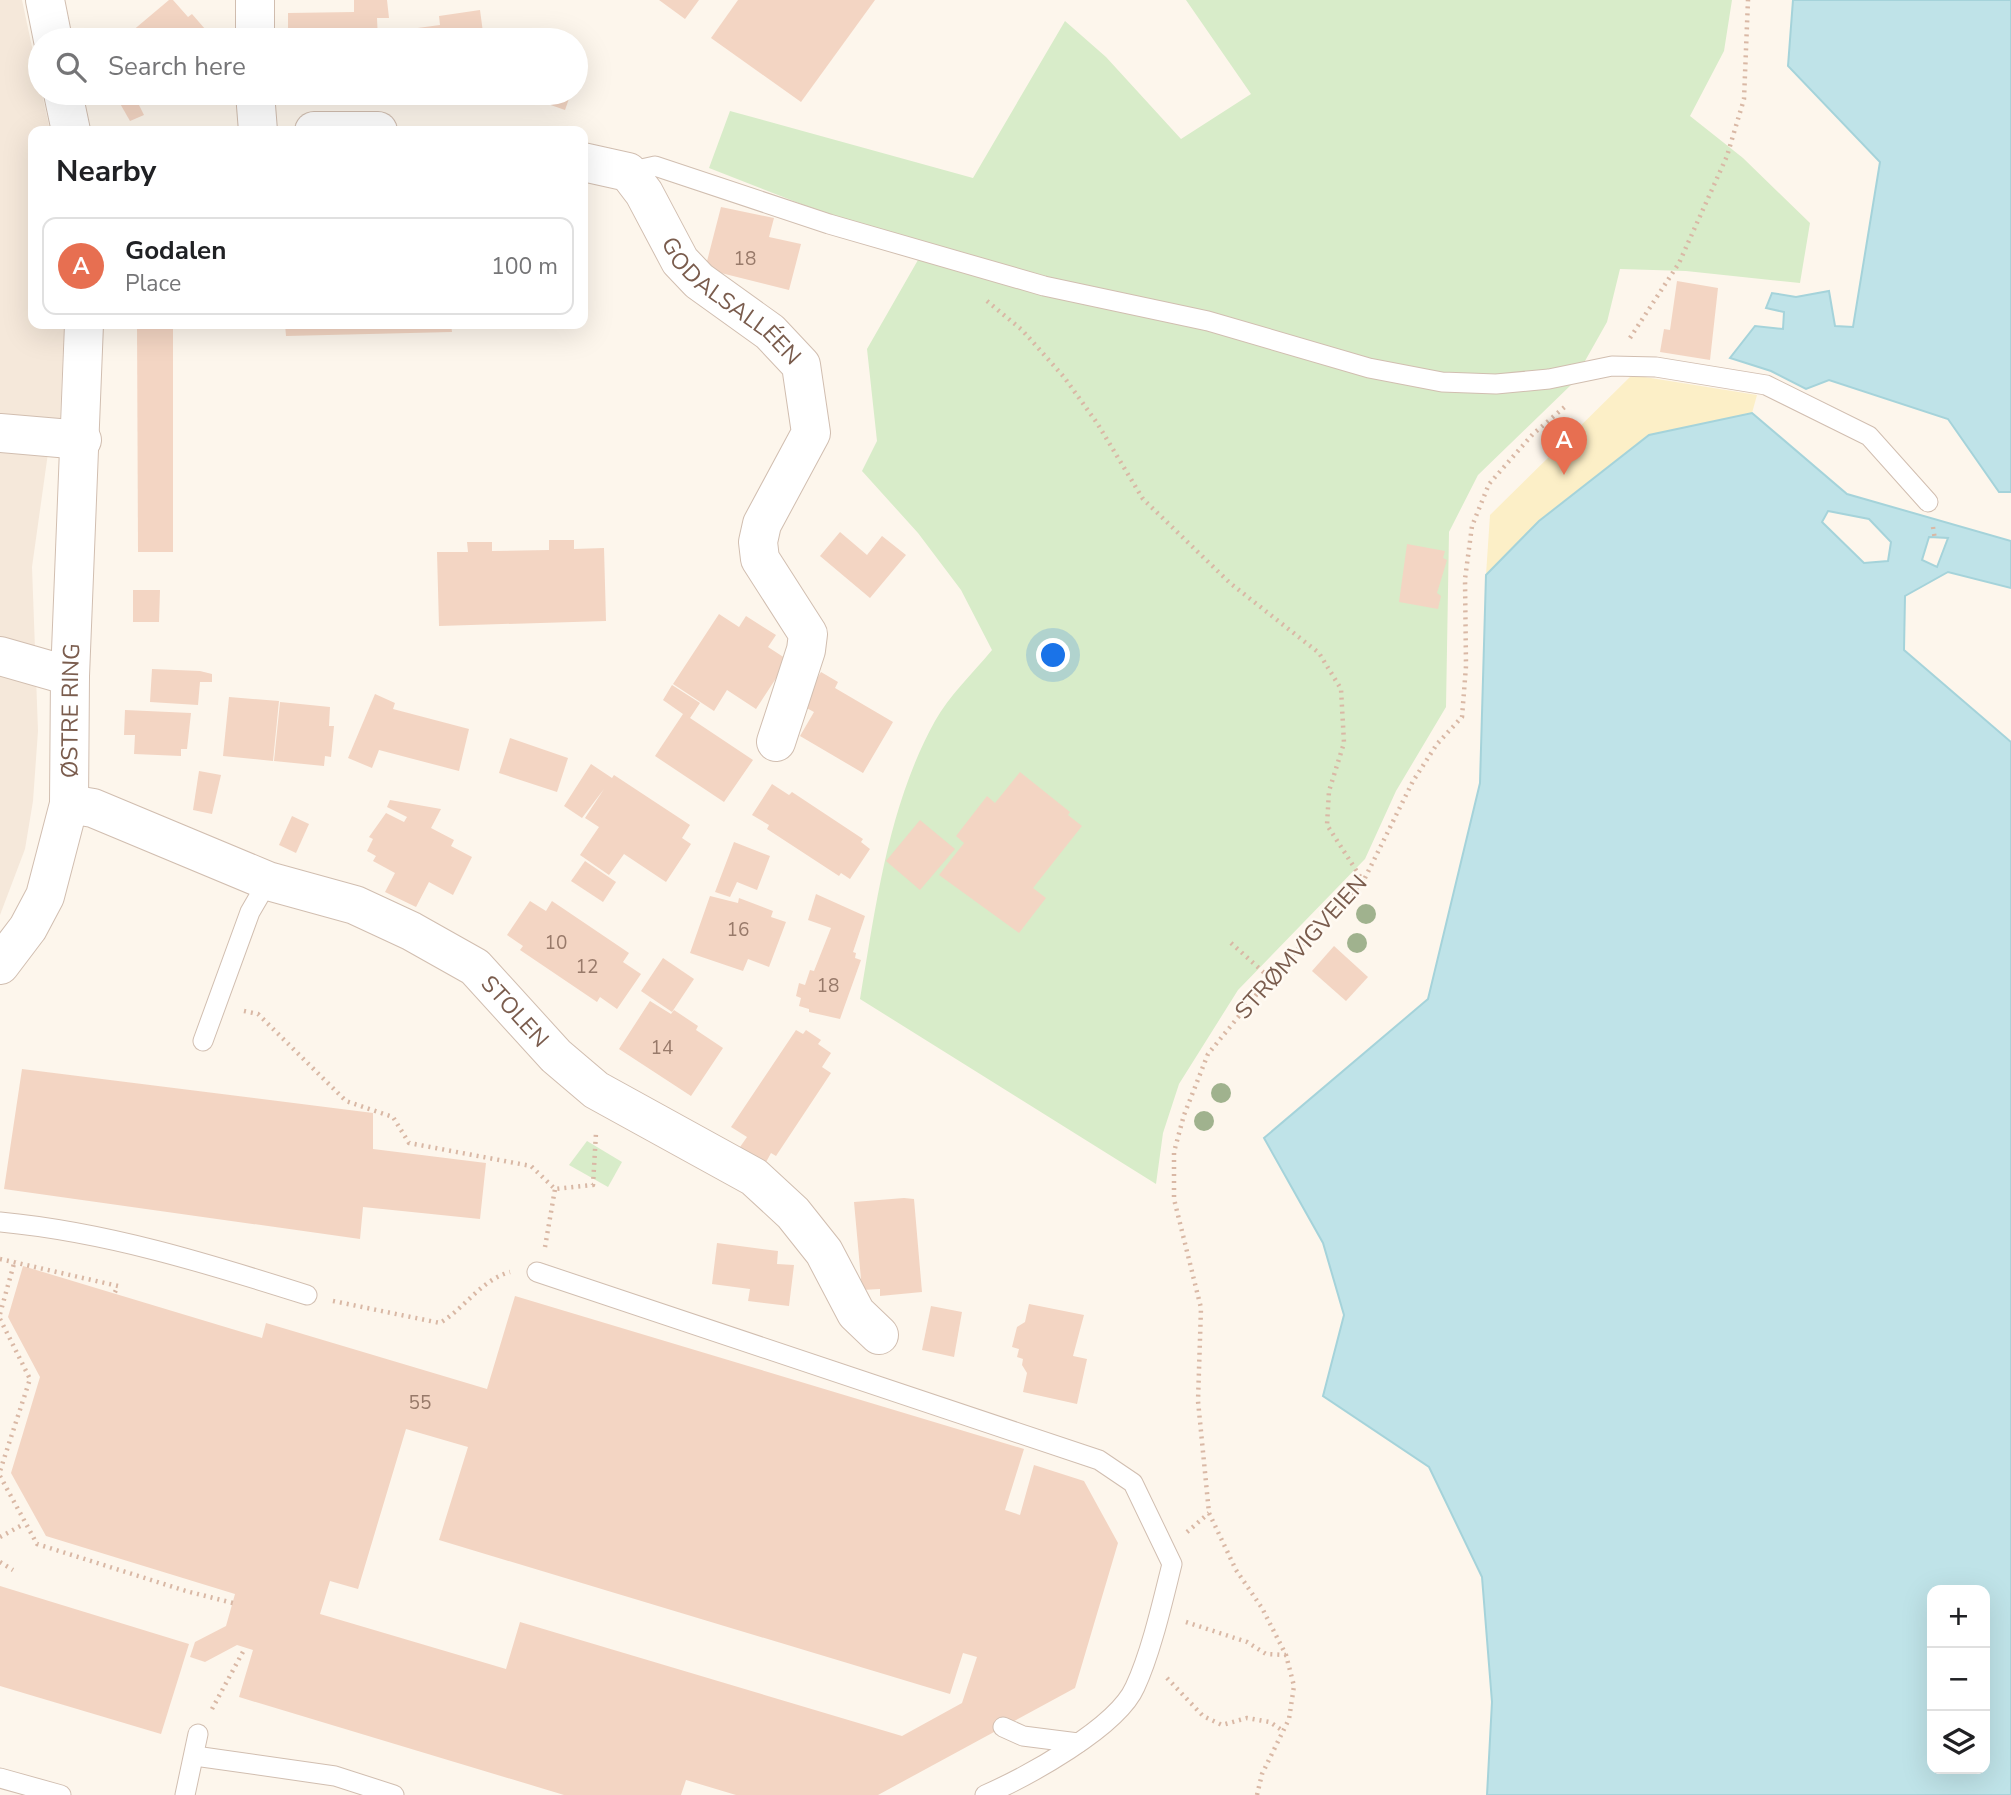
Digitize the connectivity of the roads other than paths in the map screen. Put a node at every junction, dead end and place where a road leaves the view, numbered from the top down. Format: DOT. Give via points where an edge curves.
graph roads {
  1 [pos="45,0"];
  2 [pos="255,0"];
  3 [pos="51,28"];
  4 [pos="255,28"];
  5 [pos="66,105"];
  6 [pos="256,105"];
  7 [pos="70,126"];
  8 [pos="258,126"];
  9 [pos="588,163"];
  10 [pos="628,172"];
  11 [pos="84,329"];
  12 [pos="0,433"];
  13 [pos="82,440"];
  14 [pos="1928,502"];
  15 [pos="0,656"];
  16 [pos="71,676"];
  17 [pos="776,743"];
  18 [pos="69,804"];
  19 [pos="268,881"];
  20 [pos="0,965"];
  21 [pos="203,1041"];
  22 [pos="0,1222"];
  23 [pos="537,1272"];
  24 [pos="307,1296"];
  25 [pos="878,1335"];
  26 [pos="1003,1727"];
  27 [pos="198,1734"];
  28 [pos="1078,1743"];
  29 [pos="195,1756"];
  30 [pos="0,1778"];
  31 [pos="61,1795"];
  32 [pos="185,1795"];
  33 [pos="394,1795"];
  34 [pos="985,1795"];
  1 -- 3 [label="street"];
  2 -- 4 [label="street"];
  5 -- 7 [label="street"];
  6 -- 8 [label="street"];
  9 -- 10 [label="street"];
  10 -- 14 [label="lane" via="655,166 830,224 1044,286 1208,321 1369,368 1442,382 1496,384 1612,366 1656,367 1766,385 1869,436"];
  10 -- 17 [label="street, GODALSALLÉEN" via="680,261 699,281 770,332 801,365 811,433 762,524 758,542 760,559 808,634"];
  11 -- 13 [label="street, ØSTRE RING"];
  12 -- 13 [label="street"];
  13 -- 16 [label="street, ØSTRE RING"];
  15 -- 16 [label="street"];
  16 -- 18 [label="street, ØSTRE RING"];
  18 -- 19 [label="street, STOLEN" via="93,808"];
  18 -- 20 [label="street, ØSTRE RING" via="45,896"];
  19 -- 21 [label="lane" via="250,912"];
  19 -- 25 [label="street, STOLEN" via="355,905 475,967 556,1056 596,1090 754,1177 793,1213 824,1252 856,1313"];
  22 -- 24 [label="lane" via="173,1252"];
  23 -- 28 [label="lane" via="1099,1460 1133,1483 1172,1564 1135,1689"];
  26 -- 28 [label="lane" via="1023,1736"];
  27 -- 29 [label="lane"];
  28 -- 34 [label="lane"];
  29 -- 32 [label="lane"];
  29 -- 33 [label="lane" via="335,1776"];
  30 -- 31 [label="lane"];
}
